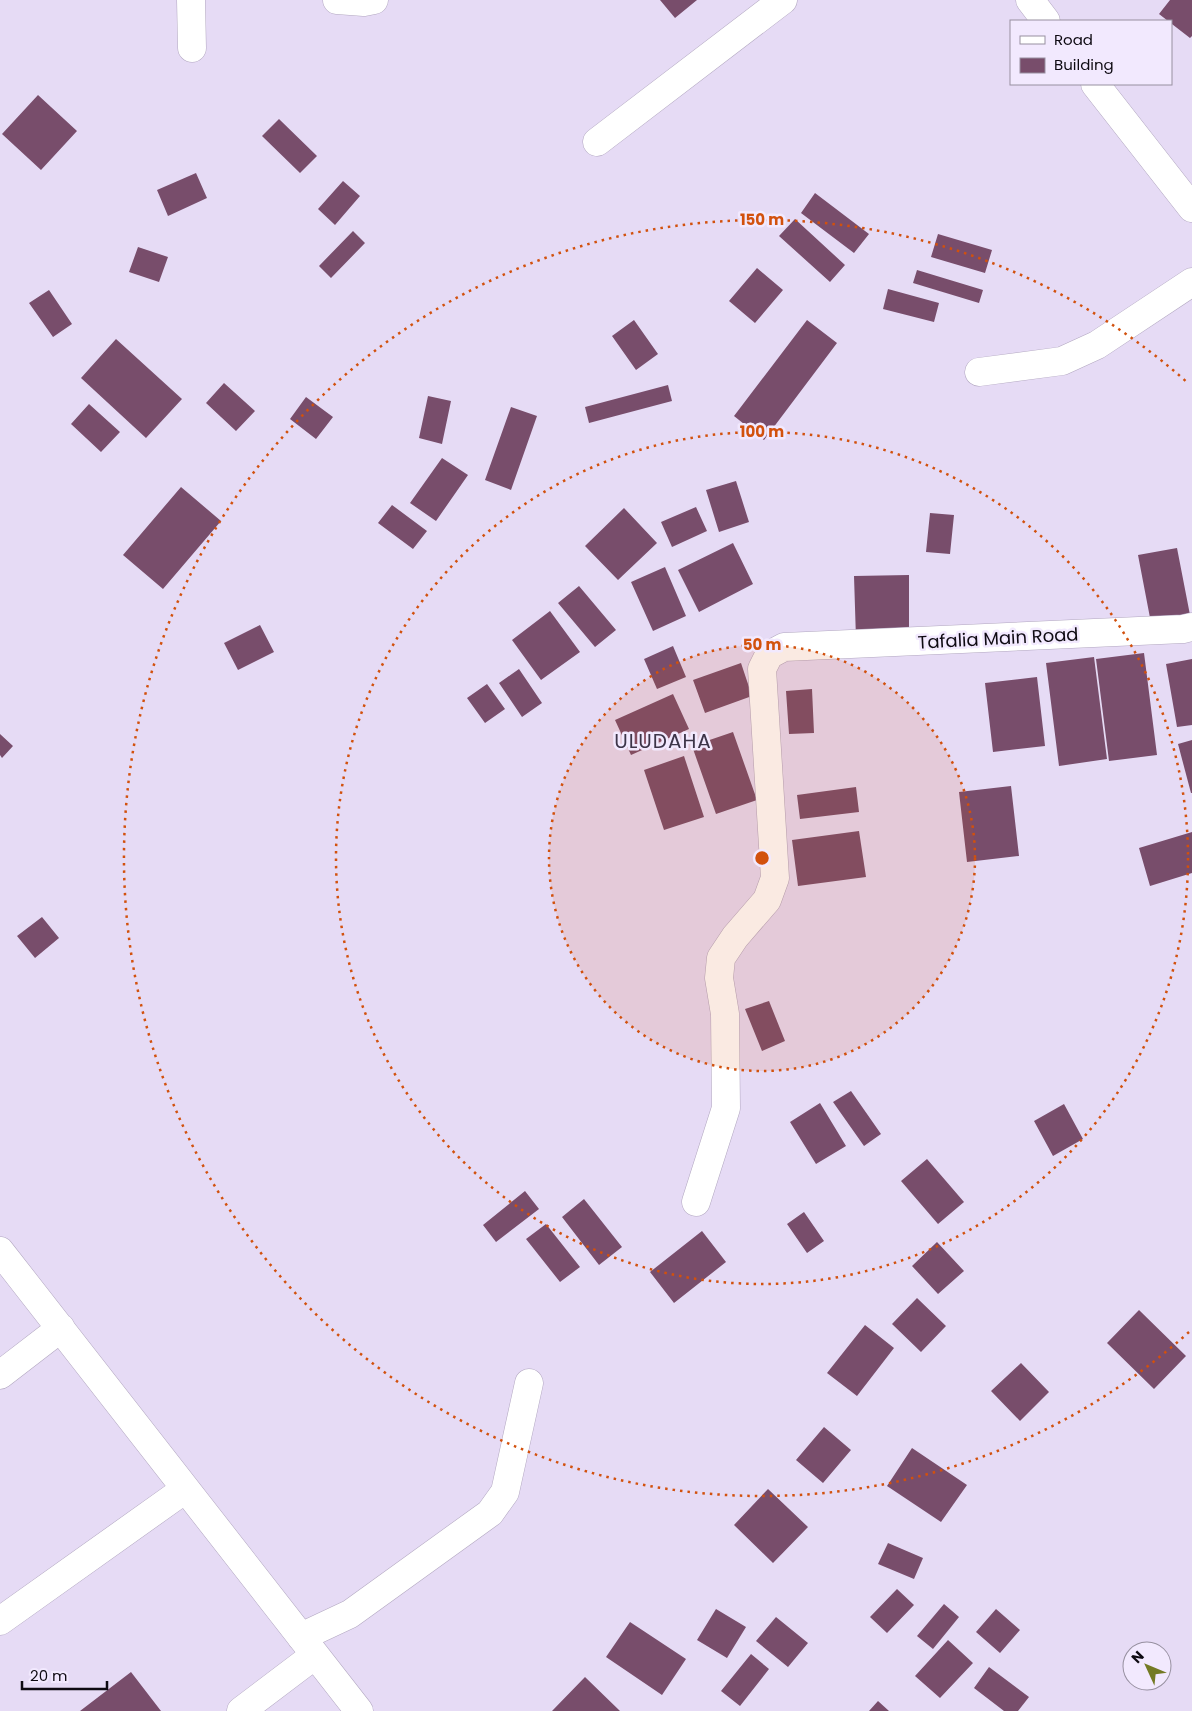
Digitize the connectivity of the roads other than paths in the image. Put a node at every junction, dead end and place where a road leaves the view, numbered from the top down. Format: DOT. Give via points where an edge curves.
graph roads {
  1 [pos="191,0"];
  2 [pos="337,0"];
  3 [pos="374,0"];
  4 [pos="783,0"];
  5 [pos="1030,0"];
  6 [pos="1045,20"];
  7 [pos="192,48"];
  8 [pos="1096,85"];
  9 [pos="597,142"];
  10 [pos="1192,208"];
  11 [pos="1192,282"];
  12 [pos="979,372"];
  13 [pos="1192,627"];
  14 [pos="696,1202"];
  15 [pos="0,1252"];
  16 [pos="61,1328"];
  17 [pos="0,1375"];
  18 [pos="529,1383"];
  19 [pos="184,1490"];
  20 [pos="0,1621"];
  21 [pos="308,1646"];
  22 [pos="241,1711"];
  23 [pos="359,1711"];
  1 -- 7 [label="street"];
  2 -- 3 [label="street"];
  4 -- 9 [label="street"];
  5 -- 6 [label="street"];
  8 -- 10 [label="street"];
  11 -- 12 [label="street" via="1097,345 1062,361"];
  13 -- 14 [label="street, Tafalia Main Road" via="784,648 769,655 762,669 775,878 767,900 734,937 721,958 719,978 725,1014 726,1108"];
  15 -- 16 [label="street"];
  16 -- 17 [label="street"];
  16 -- 19 [label="street"];
  18 -- 21 [label="street" via="505,1492 490,1513"];
  19 -- 20 [label="street"];
  19 -- 21 [label="street"];
  21 -- 22 [label="street"];
  21 -- 23 [label="street"];
}
